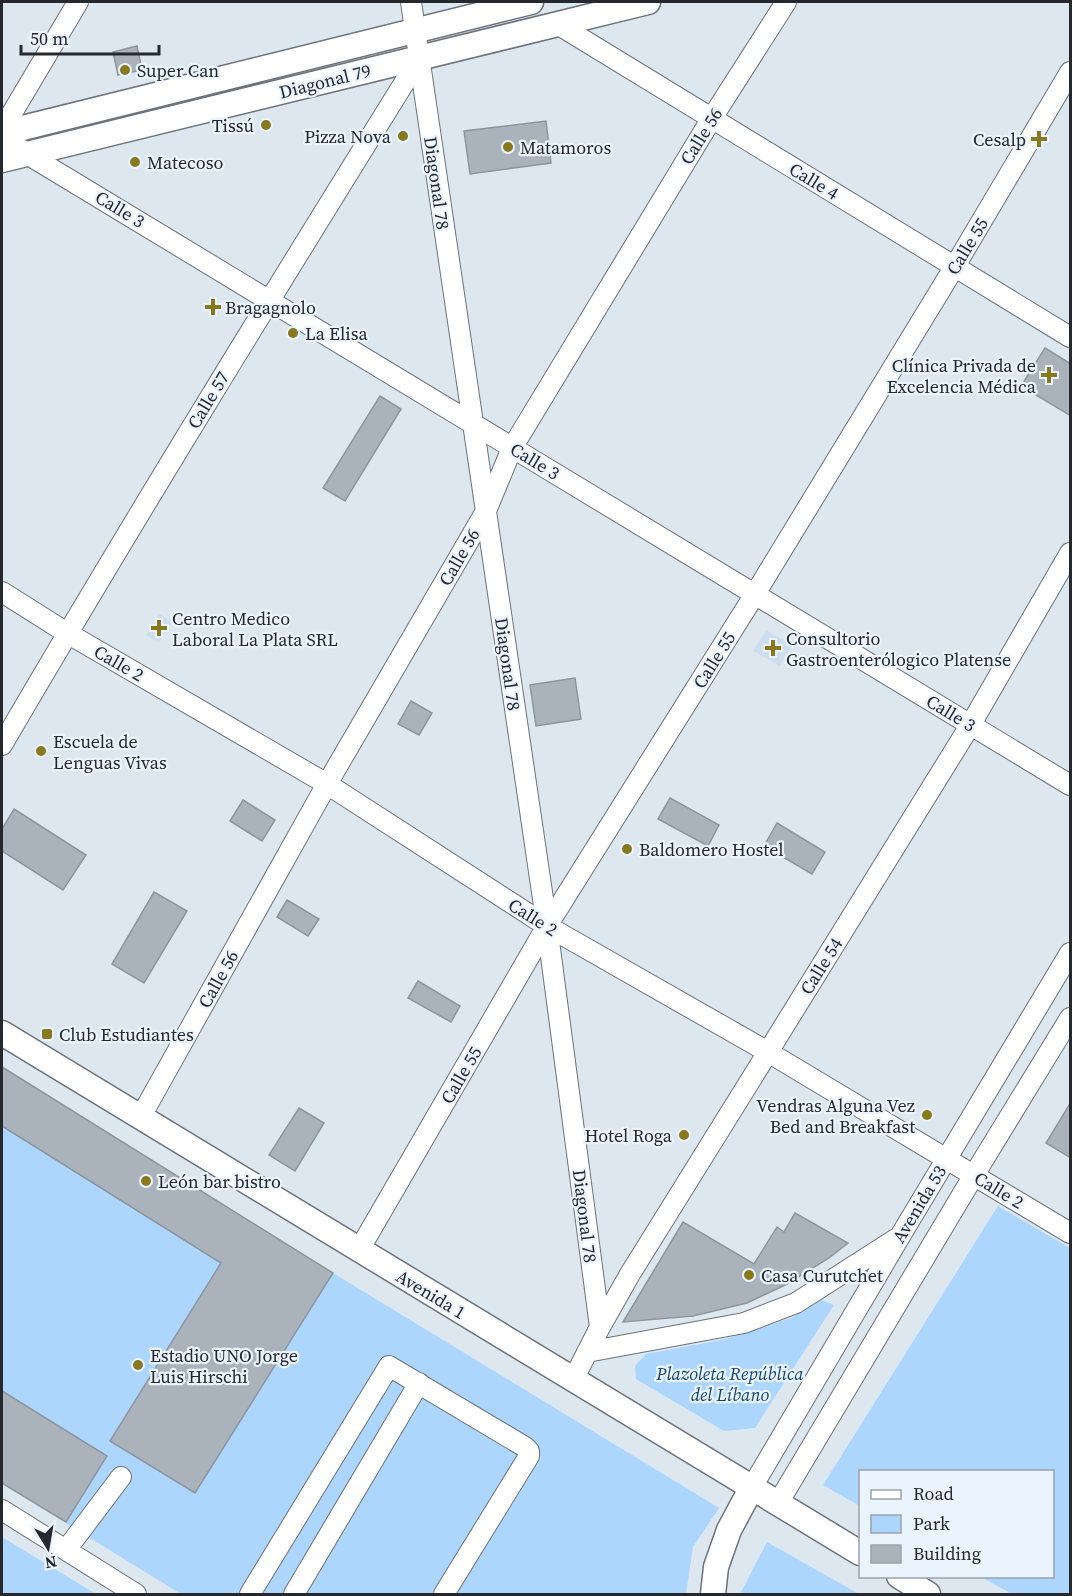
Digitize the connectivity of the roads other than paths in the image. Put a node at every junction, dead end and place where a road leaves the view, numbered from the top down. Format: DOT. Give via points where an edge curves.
graph roads {
  1 [pos="78,2"];
  2 [pos="411,2"];
  3 [pos="528,2"];
  4 [pos="648,2"];
  5 [pos="786,2"];
  6 [pos="558,25"];
  7 [pos="415,31"];
  8 [pos="419,58"];
  9 [pos="1071,72"];
  10 [pos="712,118"];
  11 [pos="2,133"];
  12 [pos="27,154"];
  13 [pos="2,160"];
  14 [pos="955,266"];
  15 [pos="270,299"];
  16 [pos="1071,337"];
  17 [pos="473,422"];
  18 [pos="512,448"];
  19 [pos="486,511"];
  20 [pos="1071,553"];
  21 [pos="2,592"];
  22 [pos="755,594"];
  23 [pos="67,633"];
  24 [pos="971,724"];
  25 [pos="2,745"];
  26 [pos="327,784"];
  27 [pos="1071,785"];
  28 [pos="547,926"];
  29 [pos="1071,953"];
  30 [pos="1071,1018"];
  31 [pos="2,1033"];
  32 [pos="768,1052"];
  33 [pos="140,1118"];
  34 [pos="947,1159"];
  35 [pos="974,1175"];
  36 [pos="1071,1233"];
  37 [pos="899,1238"];
  38 [pos="359,1250"];
  39 [pos="600,1327"];
  40 [pos="587,1352"];
  41 [pos="573,1380"];
  42 [pos="419,1383"];
  43 [pos="122,1477"];
  44 [pos="752,1488"];
  45 [pos="778,1503"];
  46 [pos="2,1510"];
  47 [pos="66,1550"];
  48 [pos="859,1552"];
  49 [pos="902,1578"];
  50 [pos="136,1594"];
  51 [pos="250,1594"];
  52 [pos="294,1594"];
  53 [pos="444,1594"];
  54 [pos="713,1594"];
  55 [pos="928,1594"];
  1 -- 11 [label="street"];
  2 -- 7 [label="street, Diagonal 78"];
  3 -- 7 [label="main road, Diagonal 79"];
  4 -- 6 [label="main road, Diagonal 79"];
  5 -- 10 [label="street, Calle 56"];
  6 -- 8 [label="main road, Diagonal 79"];
  6 -- 10 [label="street, Calle 4"];
  7 -- 8 [label="street, Diagonal 78"];
  7 -- 11 [label="main road, Diagonal 79"];
  8 -- 12 [label="main road, Diagonal 79"];
  8 -- 15 [label="street, Calle 57"];
  8 -- 17 [label="street, Diagonal 78"];
  9 -- 14 [label="street, Calle 55"];
  10 -- 14 [label="street, Calle 4"];
  10 -- 18 [label="street, Calle 56"];
  11 -- 12 [label="street, Calle 3"];
  12 -- 13 [label="main road, Diagonal 79"];
  12 -- 15 [label="street, Calle 3"];
  14 -- 16 [label="street, Calle 4"];
  14 -- 22 [label="street, Calle 55"];
  15 -- 17 [label="street, Calle 3"];
  15 -- 23 [label="street, Calle 57"];
  17 -- 18 [label="street, Calle 3"];
  17 -- 19 [label="street, Diagonal 78"];
  18 -- 19 [label="street, Calle 56"];
  18 -- 22 [label="street, Calle 3"];
  19 -- 26 [label="street, Calle 56"];
  19 -- 28 [label="street, Diagonal 78"];
  20 -- 24 [label="street, Calle 54"];
  21 -- 23 [label="street, Calle 2"];
  22 -- 24 [label="street, Calle 3"];
  22 -- 28 [label="street, Calle 55"];
  23 -- 25 [label="street, Calle 57"];
  23 -- 26 [label="street, Calle 2"];
  24 -- 27 [label="street, Calle 3"];
  24 -- 32 [label="street, Calle 54"];
  26 -- 28 [label="street, Calle 2"];
  26 -- 33 [label="street, Calle 56"];
  28 -- 32 [label="street, Calle 2"];
  28 -- 38 [label="street, Calle 55"];
  28 -- 39 [label="street, Diagonal 78"];
  29 -- 34 [label="street, Avenida 53"];
  30 -- 35 [label="street, Avenida 53"];
  31 -- 33 [label="main road, Avenida 1"];
  32 -- 34 [label="street, Calle 2"];
  32 -- 39 [label="street, Calle 54"];
  33 -- 38 [label="main road, Avenida 1"];
  34 -- 35 [label="street, Calle 2"];
  34 -- 37 [label="street, Avenida 53"];
  35 -- 36 [label="street, Calle 2"];
  35 -- 45 [label="street, Avenida 53"];
  37 -- 40 [label="street" via="795,1303 744,1323"];
  37 -- 44 [label="street, Avenida 53"];
  38 -- 41 [label="main road, Avenida 1"];
  39 -- 40 [label="street, Calle 54"];
  40 -- 41 [label="street, Calle 54"];
  41 -- 44 [label="main road, Avenida 1"];
  42 -- 51 [label="street" via="389,1366"];
  42 -- 52 [label="street"];
  42 -- 53 [label="street" via="529,1451"];
  43 -- 47 [label="street"];
  44 -- 45 [label="main road, Avenida 1"];
  44 -- 54 [label="main road" via="729,1530 716,1567"];
  45 -- 48 [label="main road, Avenida 1"];
  46 -- 47 [label="street"];
  47 -- 50 [label="street"];
  49 -- 55 [label="main road"];
}
